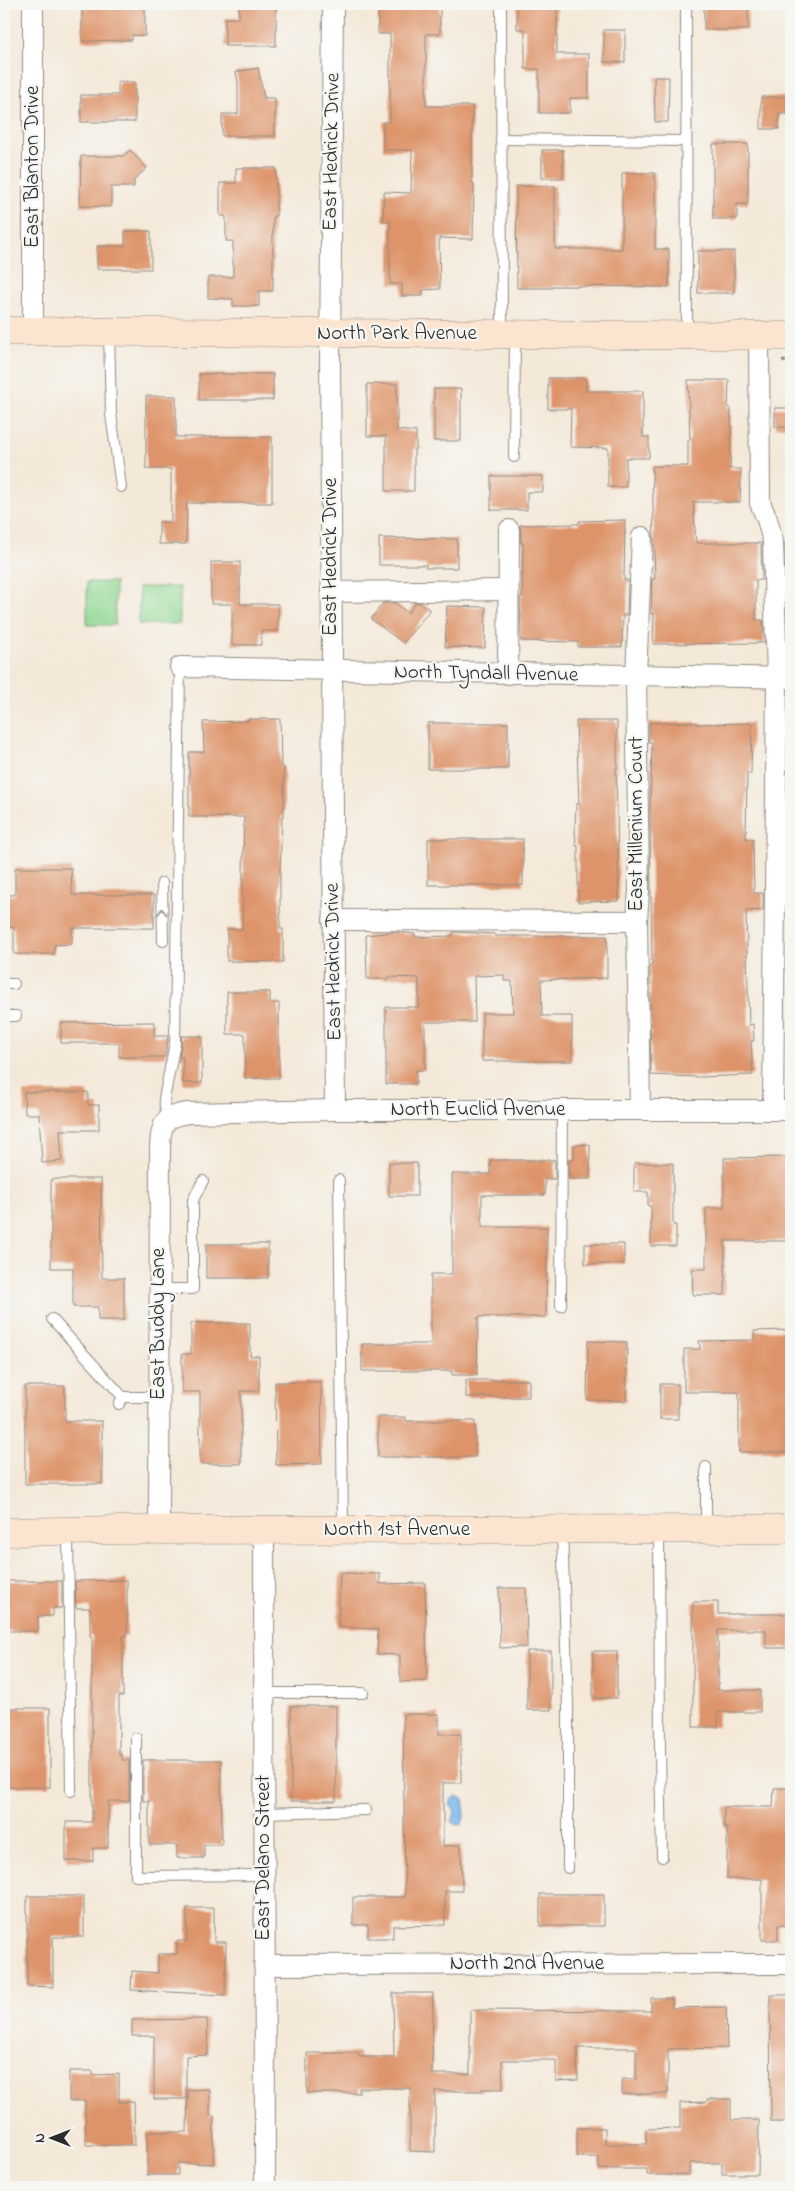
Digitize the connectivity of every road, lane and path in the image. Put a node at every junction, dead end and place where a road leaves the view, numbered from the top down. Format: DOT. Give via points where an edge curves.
graph roads {
  1 [pos="33,4"];
  2 [pos="333,4"];
  3 [pos="501,4"];
  4 [pos="686,4"];
  5 [pos="501,139"];
  6 [pos="686,141"];
  7 [pos="4,331"];
  8 [pos="33,331"];
  9 [pos="109,331"];
  10 [pos="330,334"];
  11 [pos="508,334"];
  12 [pos="687,335"];
  13 [pos="759,336"];
  14 [pos="791,336"];
  15 [pos="781,362"];
  16 [pos="791,362"];
  17 [pos="514,457"];
  18 [pos="121,486"];
  19 [pos="509,530"];
  20 [pos="642,537"];
  21 [pos="508,590"];
  22 [pos="331,592"];
  23 [pos="180,667"];
  24 [pos="331,671"];
  25 [pos="508,674"];
  26 [pos="636,676"];
  27 [pos="784,678"];
  28 [pos="162,883"];
  29 [pos="333,920"];
  30 [pos="637,921"];
  31 [pos="163,942"];
  32 [pos="4,1016"];
  33 [pos="16,1016"];
  34 [pos="335,1110"];
  35 [pos="562,1110"];
  36 [pos="640,1110"];
  37 [pos="782,1110"];
  38 [pos="167,1120"];
  39 [pos="339,1180"];
  40 [pos="203,1181"];
  41 [pos="159,1289"];
  42 [pos="561,1306"];
  43 [pos="52,1319"];
  44 [pos="159,1397"];
  45 [pos="706,1467"];
  46 [pos="659,1529"];
  47 [pos="706,1529"];
  48 [pos="791,1529"];
  49 [pos="159,1530"];
  50 [pos="264,1530"];
  51 [pos="344,1530"];
  52 [pos="562,1530"];
  53 [pos="68,1531"];
  54 [pos="4,1532"];
  55 [pos="362,1693"];
  56 [pos="264,1694"];
  57 [pos="136,1738"];
  58 [pos="71,1792"];
  59 [pos="366,1810"];
  60 [pos="264,1813"];
  61 [pos="662,1856"];
  62 [pos="568,1868"];
  63 [pos="264,1875"];
  64 [pos="791,1964"];
  65 [pos="264,1965"];
  66 [pos="265,2187"];
  1 -- 8 [label="street, East Blanton Drive"];
  2 -- 10 [label="street, East Hedrick Drive"];
  3 -- 5 [label="lane"];
  4 -- 6 [label="lane"];
  5 -- 6 [label="lane"];
  5 -- 11 [label="lane"];
  6 -- 12 [label="lane"];
  7 -- 8 [label="main road, North Park Avenue"];
  8 -- 9 [label="main road, North Park Avenue"];
  9 -- 10 [label="main road, North Park Avenue"];
  9 -- 18 [label="lane" via="111,414"];
  10 -- 11 [label="main road, North Park Avenue"];
  10 -- 22 [label="street, East Hedrick Drive"];
  11 -- 12 [label="main road, North Park Avenue"];
  11 -- 17 [label="lane"];
  12 -- 13 [label="main road, North Park Avenue"];
  13 -- 14 [label="main road, North Park Avenue"];
  13 -- 27 [label="street" via="760,503 773,541"];
  15 -- 16 [label="path"];
  19 -- 21 [label="street"];
  20 -- 26 [label="street, East Millenium Court"];
  21 -- 22 [label="street"];
  21 -- 25 [label="street"];
  22 -- 24 [label="street, East Hedrick Drive"];
  23 -- 24 [label="street, North Tyndall Avenue"];
  23 -- 38 [label="lane" via="175,1043 164,1099"];
  24 -- 25 [label="street, North Tyndall Avenue"];
  24 -- 29 [label="street, East Hedrick Drive"];
  25 -- 26 [label="street, North Tyndall Avenue"];
  26 -- 27 [label="street, North Tyndall Avenue"];
  26 -- 30 [label="street, East Millenium Court"];
  27 -- 37 [label="street"];
  31 -- 28 [label="lane, one-way"];
  29 -- 30 [label="street"];
  29 -- 34 [label="street, East Hedrick Drive"];
  30 -- 36 [label="street, East Millenium Court"];
  32 -- 33 [label="lane"];
  34 -- 35 [label="street, North Euclid Avenue"];
  34 -- 38 [label="street, North Euclid Avenue" via="188,1114"];
  35 -- 36 [label="street, North Euclid Avenue"];
  35 -- 42 [label="lane"];
  36 -- 37 [label="street, North Euclid Avenue"];
  38 -- 41 [label="street, East Buddy Lane" via="160,1134"];
  39 -- 51 [label="lane"];
  40 -- 41 [label="lane" via="193,1200 193,1289"];
  41 -- 44 [label="street, East Buddy Lane"];
  43 -- 44 [label="lane" via="121,1401"];
  44 -- 49 [label="street, East Buddy Lane"];
  45 -- 47 [label="lane"];
  46 -- 47 [label="main road, North 1st Avenue"];
  46 -- 52 [label="main road, North 1st Avenue"];
  46 -- 61 [label="lane"];
  47 -- 48 [label="main road, North 1st Avenue"];
  49 -- 50 [label="main road, North 1st Avenue"];
  49 -- 53 [label="main road, North 1st Avenue"];
  50 -- 51 [label="main road, North 1st Avenue"];
  50 -- 56 [label="street, East Delano Street"];
  51 -- 52 [label="main road, North 1st Avenue"];
  52 -- 62 [label="lane" via="568,1704"];
  53 -- 54 [label="main road, North 1st Avenue"];
  53 -- 58 [label="lane"];
  55 -- 56 [label="lane"];
  56 -- 60 [label="street, East Delano Street"];
  57 -- 63 [label="lane" via="136,1876"];
  59 -- 60 [label="lane"];
  60 -- 63 [label="street, East Delano Street"];
  63 -- 65 [label="street, East Delano Street"];
  64 -- 65 [label="street, North 2nd Avenue"];
  65 -- 66 [label="street, East Delano Street"];
}
